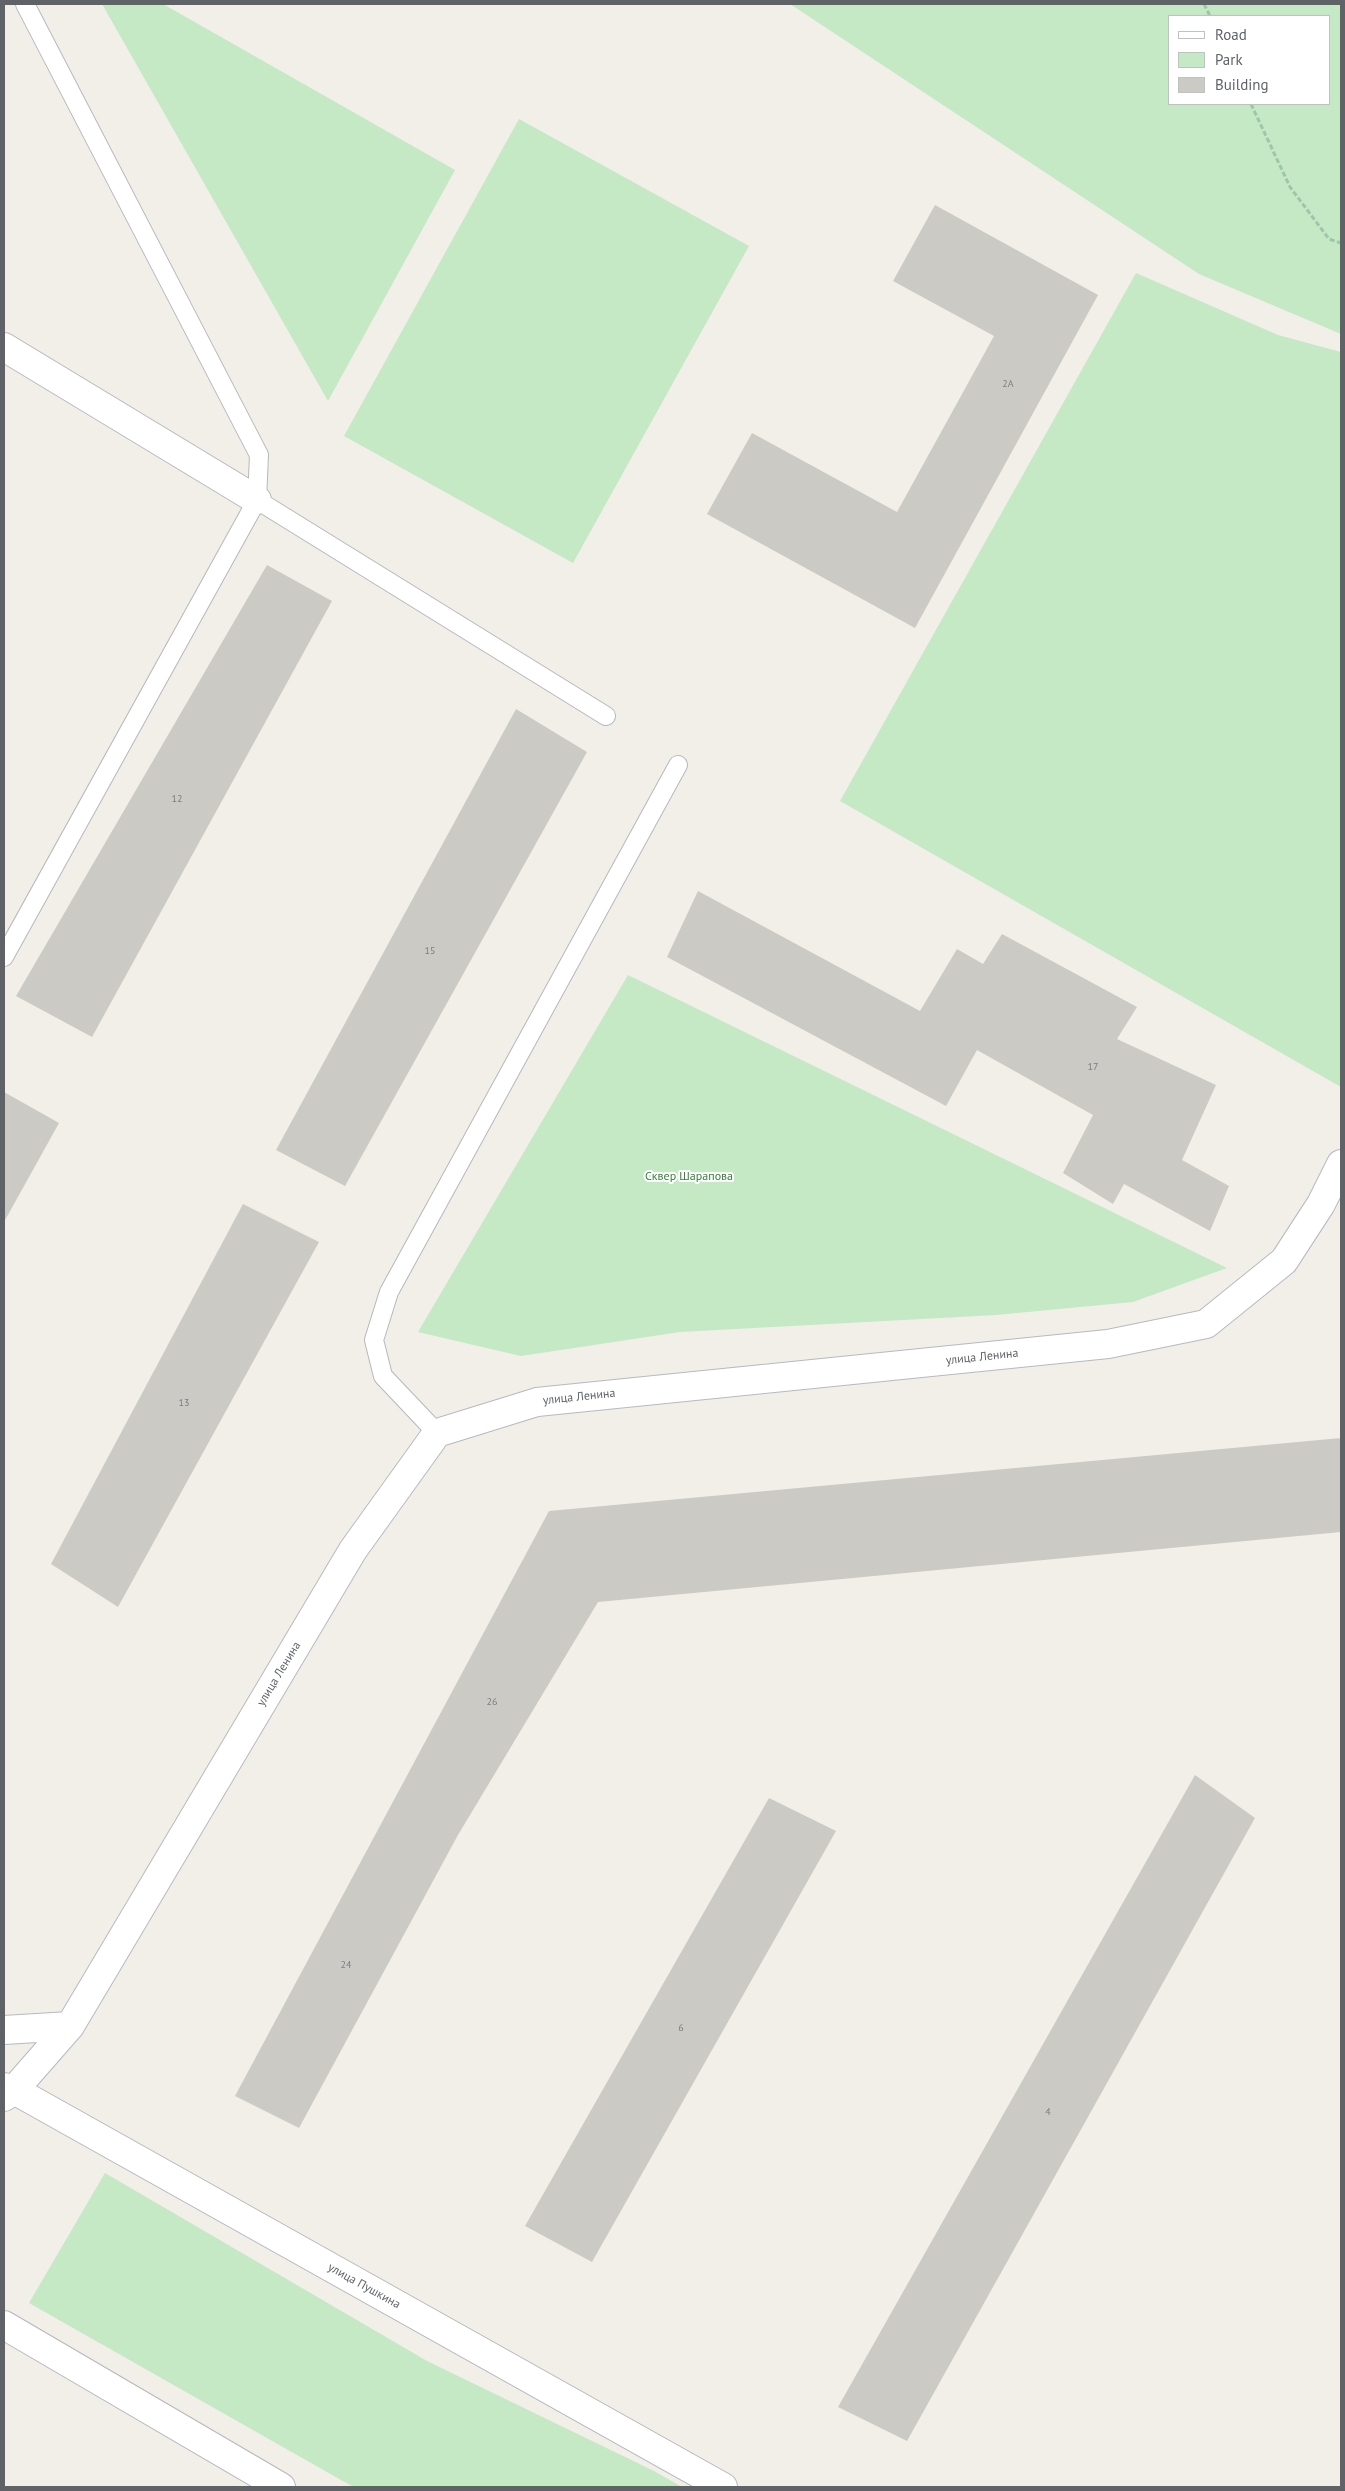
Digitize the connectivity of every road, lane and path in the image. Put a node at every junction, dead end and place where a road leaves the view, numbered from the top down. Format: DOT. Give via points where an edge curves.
graph roads {
  1 [pos="25,4"];
  2 [pos="1251,105"];
  3 [pos="1341,243"];
  4 [pos="4,347"];
  5 [pos="257,500"];
  6 [pos="606,716"];
  7 [pos="678,765"];
  8 [pos="4,957"];
  9 [pos="1341,1164"];
  10 [pos="437,1433"];
  11 [pos="70,2026"];
  12 [pos="4,2030"];
  13 [pos="7,2091"];
  14 [pos="4,2325"];
  15 [pos="281,2487"];
  16 [pos="723,2487"];
  1 -- 5 [label="lane" via="259,455"];
  2 -- 3 [label="path" via="1290,187 1329,239"];
  4 -- 5 [label="street"];
  5 -- 6 [label="lane"];
  5 -- 8 [label="lane"];
  7 -- 10 [label="lane" via="389,1292 374,1340 383,1376"];
  9 -- 10 [label="street, улица Ленина" via="1321,1204 1284,1261 1206,1324 1108,1344 537,1402"];
  10 -- 11 [label="street, улица Ленина" via="353,1550"];
  11 -- 12 [label="street"];
  11 -- 13 [label="street, улица Ленина"];
  13 -- 16 [label="street, улица Пушкина"];
  14 -- 15 [label="street"];
}
